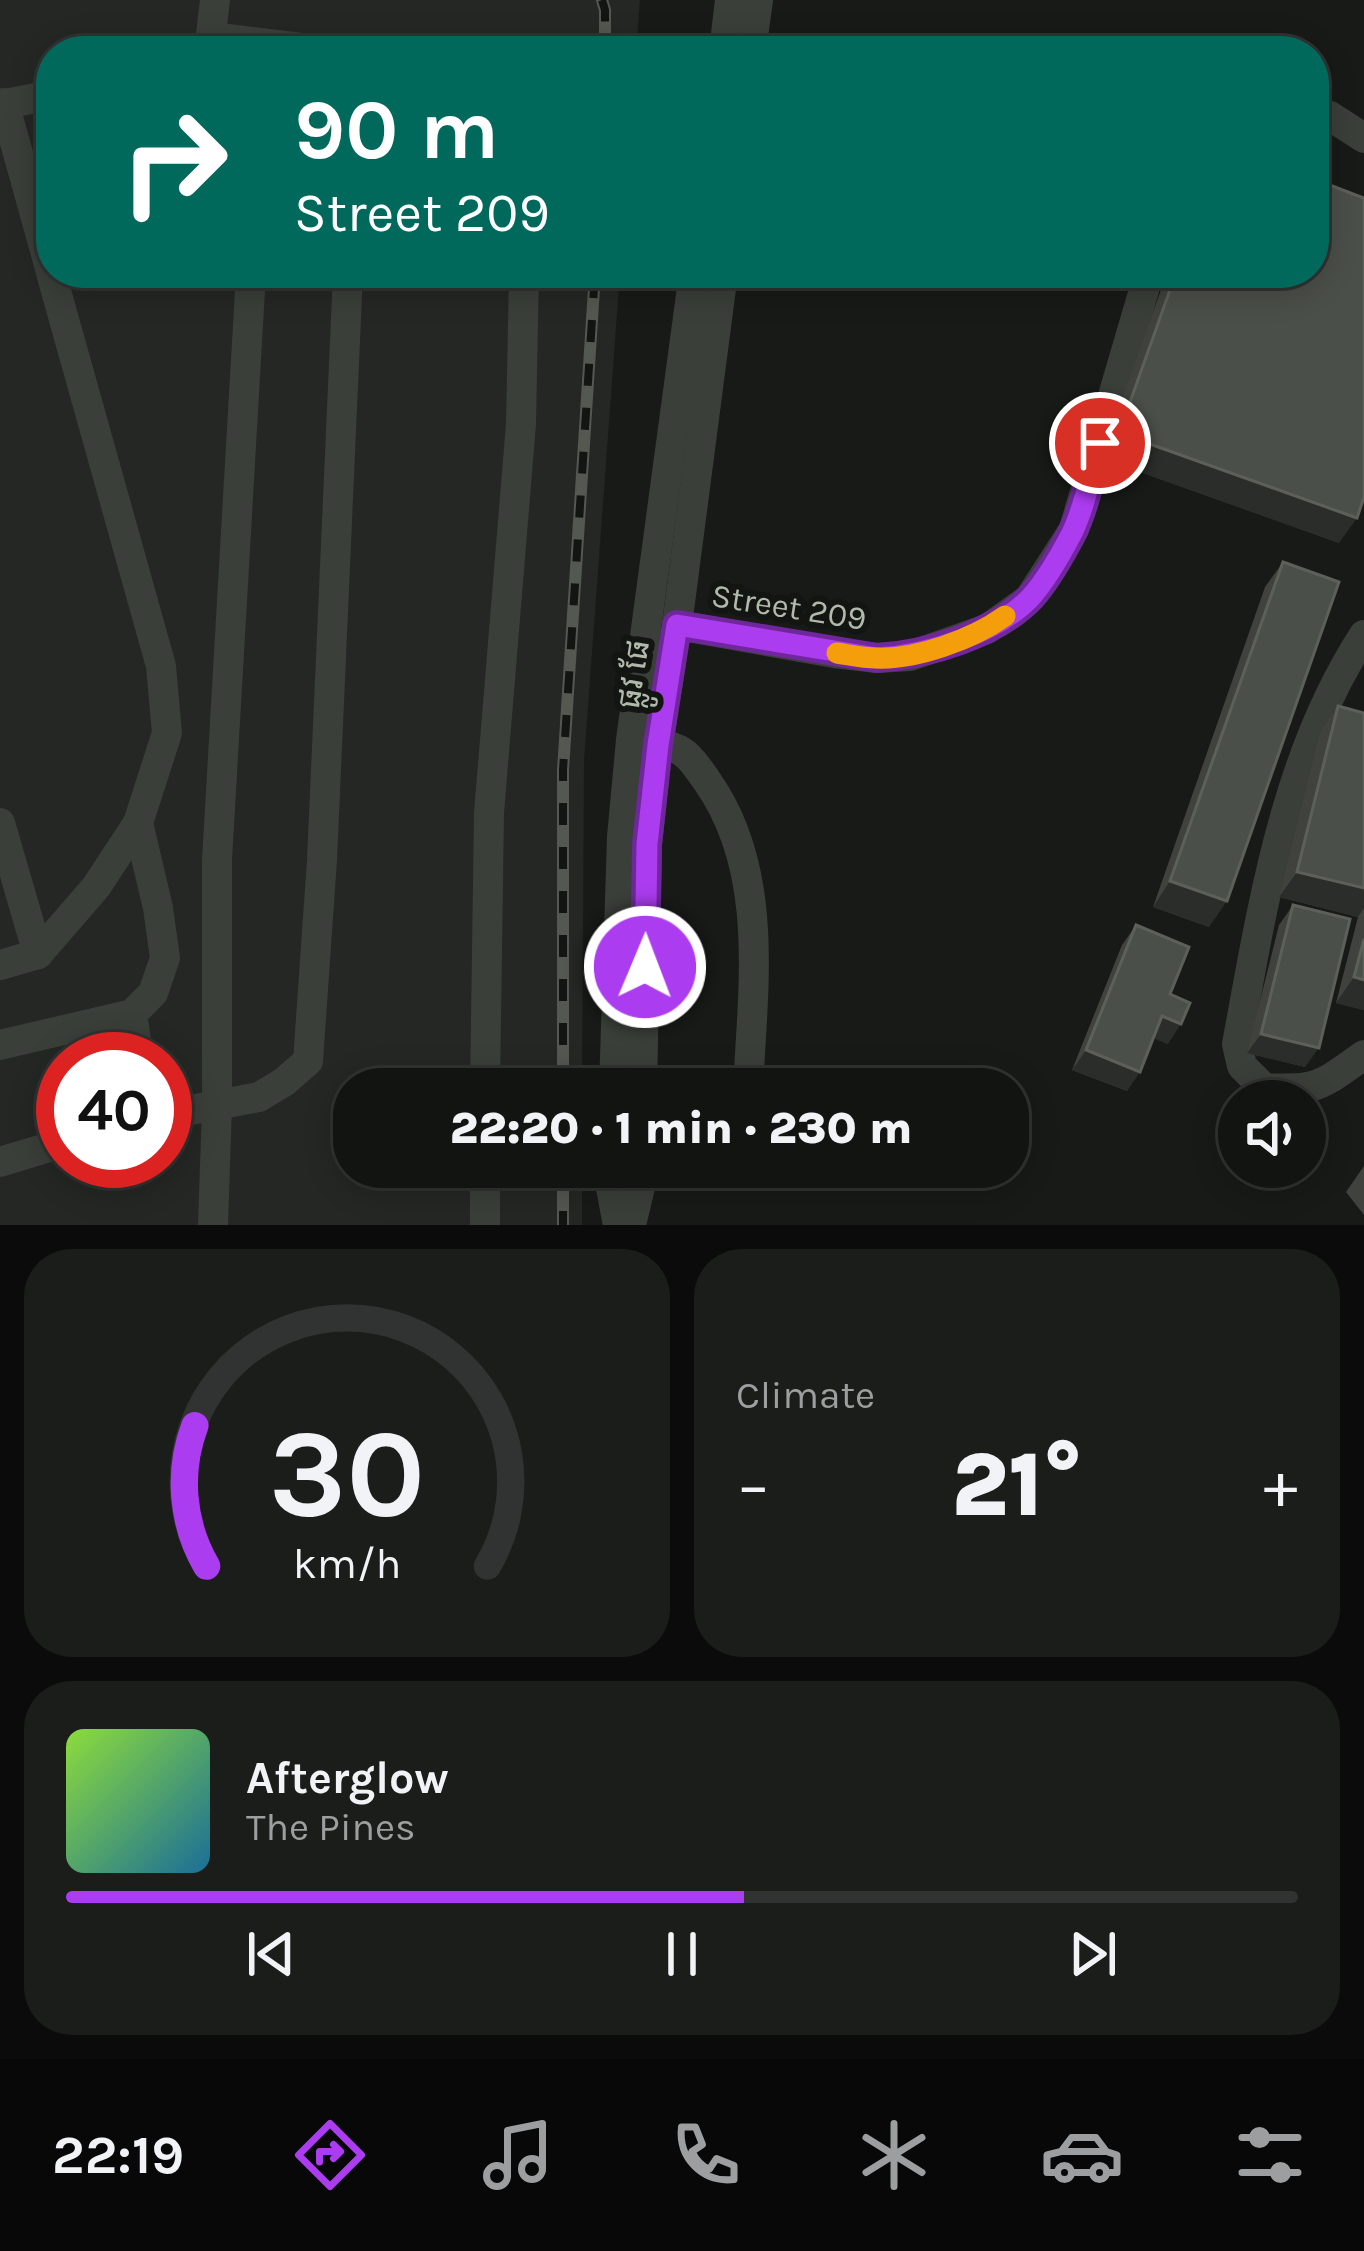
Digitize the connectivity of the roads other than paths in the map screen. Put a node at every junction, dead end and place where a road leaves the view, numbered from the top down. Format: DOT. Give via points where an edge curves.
graph roads {
  1 [pos="214,0"];
  2 [pos="730,0"];
  3 [pos="758,0"];
  4 [pos="211,36"];
  5 [pos="726,36"];
  6 [pos="754,36"];
  7 [pos="36,98"];
  8 [pos="2,104"];
  9 [pos="1329,116"];
  10 [pos="1364,138"];
  11 [pos="36,221"];
  12 [pos="55,288"];
  13 [pos="250,288"];
  14 [pos="348,288"];
  15 [pos="524,288"];
  16 [pos="692,288"];
  17 [pos="721,288"];
  18 [pos="1145,288"];
  19 [pos="677,625"];
  20 [pos="1364,634"];
  21 [pos="658,745"];
  22 [pos="0,823"];
  23 [pos="138,823"];
  24 [pos="38,954"];
  25 [pos="0,965"];
  26 [pos="132,1014"];
  27 [pos="135,1032"];
  28 [pos="0,1046"];
  29 [pos="1364,1055"];
  30 [pos="485,1068"];
  31 [pos="615,1068"];
  32 [pos="642,1068"];
  33 [pos="749,1068"];
  34 [pos="217,1105"];
  35 [pos="192,1110"];
  36 [pos="36,1151"];
  37 [pos="0,1162"];
  38 [pos="485,1188"];
  39 [pos="611,1188"];
  40 [pos="640,1188"];
  41 [pos="213,1225"];
  42 [pos="485,1225"];
  43 [pos="618,1225"];
  44 [pos="631,1225"];
  1 -- 4 [label="street"];
  2 -- 5 [label="street"];
  3 -- 6 [label="street"];
  7 -- 8 [label="street"];
  8 -- 11 [label="street"];
  9 -- 10 [label="street"];
  12 -- 23 [label="street" via="160,666 167,733"];
  13 -- 34 [label="street" via="217,860"];
  14 -- 34 [label="street" via="308,1061 259,1097"];
  15 -- 30 [label="street" via="489,813"];
  16 -- 31 [label="street, ផ្លូវ ផែ" via="623,818"];
  17 -- 19 [label="street, ផ្លូវ ផែ"];
  18 -- 19 [label="street, Street 209" via="1074,529 1029,599 987,629 910,656 834,653"];
  19 -- 21 [label="street, ផ្លូវ ផែ"];
  20 -- 29 [label="street" via="1322,709 1272,859 1237,1044 1242,1066 1264,1088 1319,1086"];
  21 -- 32 [label="street, ផ្លូវ ផែ" via="647,844"];
  21 -- 33 [label="street" via="683,749 693,760 739,839 752,906"];
  22 -- 24 [label="street"];
  23 -- 24 [label="street"];
  23 -- 26 [label="street" via="165,958 153,993"];
  24 -- 25 [label="street"];
  26 -- 27 [label="street"];
  26 -- 28 [label="street"];
  34 -- 35 [label="street"];
  34 -- 41 [label="street"];
  36 -- 37 [label="street"];
  38 -- 42 [label="street"];
  39 -- 43 [label="street"];
  40 -- 44 [label="street"];
}
